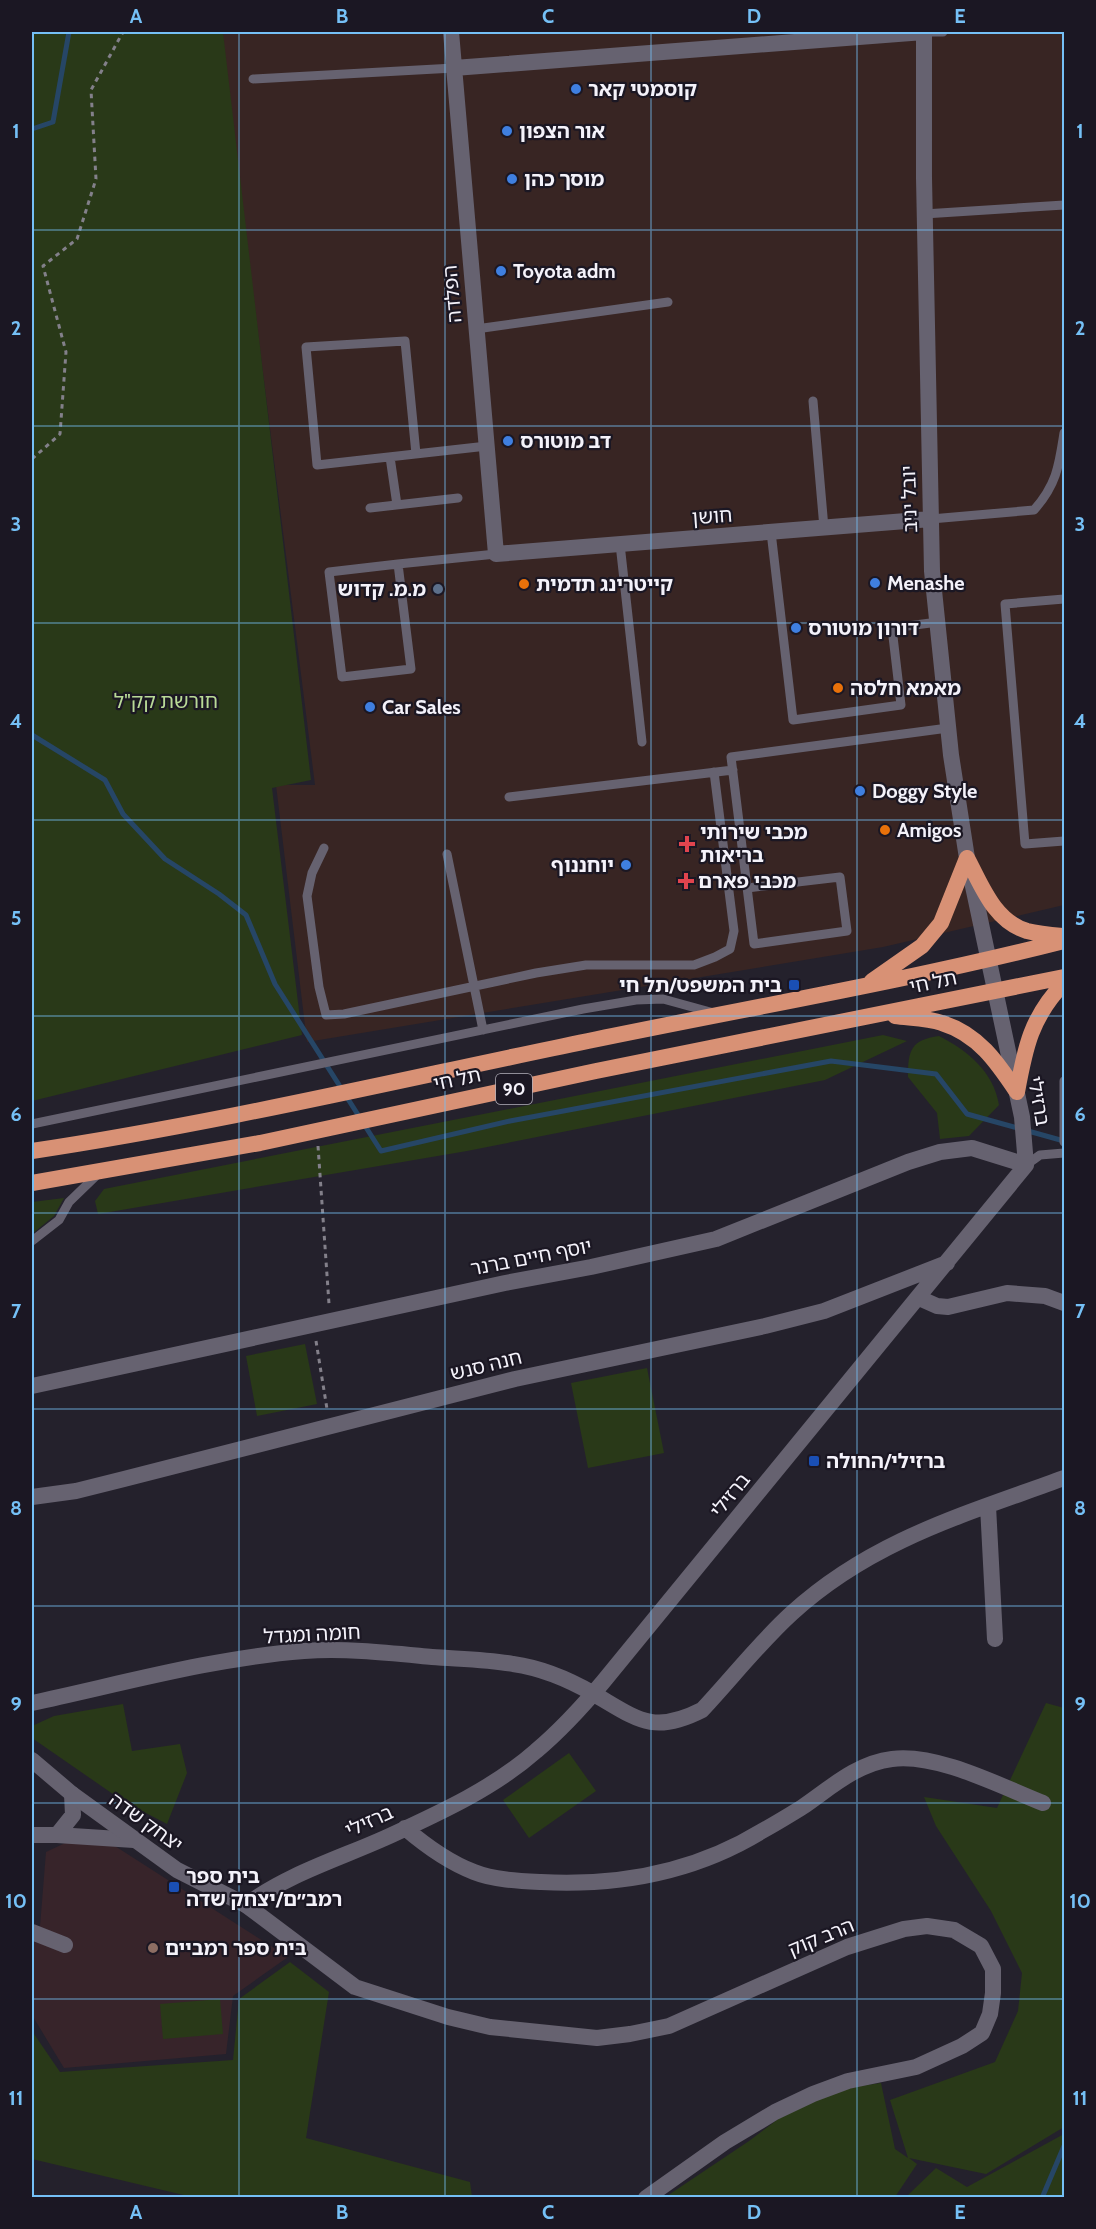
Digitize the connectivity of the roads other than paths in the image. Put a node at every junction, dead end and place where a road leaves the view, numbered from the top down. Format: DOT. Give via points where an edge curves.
graph roads {
  1 [pos="451,32"];
  2 [pos="924,32"];
  3 [pos="943,32"];
  4 [pos="454,68"];
  5 [pos="253,79"];
  6 [pos="1065,205"];
  7 [pos="924,214"];
  8 [pos="668,302"];
  9 [pos="476,329"];
  10 [pos="813,401"];
  11 [pos="1065,432"];
  12 [pos="487,446"];
  13 [pos="416,454"];
  14 [pos="390,457"];
  15 [pos="458,498"];
  16 [pos="397,505"];
  17 [pos="370,508"];
  18 [pos="931,519"];
  19 [pos="824,528"];
  20 [pos="771,532"];
  21 [pos="620,544"];
  22 [pos="496,554"];
  23 [pos="398,564"];
  24 [pos="1065,599"];
  25 [pos="938,622"];
  26 [pos="948,728"];
  27 [pos="642,742"];
  28 [pos="733,770"];
  29 [pos="714,772"];
  30 [pos="509,797"];
  31 [pos="1065,841"];
  32 [pos="324,848"];
  33 [pos="447,854"];
  34 [pos="967,858"];
  35 [pos="747,888"];
  36 [pos="1065,936"];
  37 [pos="1065,941"];
  38 [pos="990,960"];
  39 [pos="1065,977"];
  40 [pos="1065,983"];
  41 [pos="473,986"];
  42 [pos="863,987"];
  43 [pos="996,990"];
  44 [pos="720,1015"];
  45 [pos="882,1015"];
  46 [pos="483,1030"];
  47 [pos="1065,1081"];
  48 [pos="1017,1092"];
  49 [pos="32,1124"];
  50 [pos="1065,1142"];
  51 [pos="32,1151"];
  52 [pos="1065,1153"];
  53 [pos="1026,1165"];
  54 [pos="101,1171"];
  55 [pos="32,1183"];
  56 [pos="32,1241"];
  57 [pos="948,1263"];
  58 [pos="919,1298"];
  59 [pos="1065,1303"];
  60 [pos="32,1386"];
  61 [pos="1065,1478"];
  62 [pos="32,1497"];
  63 [pos="988,1506"];
  64 [pos="995,1639"];
  65 [pos="593,1694"];
  66 [pos="32,1703"];
  67 [pos="32,1760"];
  68 [pos="72,1794"];
  69 [pos="1042,1803"];
  70 [pos="405,1828"];
  71 [pos="32,1835"];
  72 [pos="57,1835"];
  73 [pos="134,1840"];
  74 [pos="246,1905"];
  75 [pos="32,1932"];
  76 [pos="65,1945"];
  77 [pos="646,2198"];
  1 -- 4 [label="street, הפלדה"];
  2 -- 3 [label="lane"];
  2 -- 4 [label="street"];
  2 -- 7 [label="street, יובל יניב"];
  4 -- 5 [label="lane"];
  4 -- 9 [label="street, הפלדה"];
  6 -- 7 [label="lane"];
  7 -- 18 [label="street, יובל יניב"];
  8 -- 9 [label="lane"];
  9 -- 12 [label="street, הפלדה"];
  10 -- 19 [label="lane"];
  11 -- 18 [label="lane" via="1059,466 1048,495 1034,510"];
  12 -- 13 [label="lane"];
  12 -- 22 [label="street, הפלדה"];
  13 -- 14 [label="lane"];
  13 -- 14 [label="lane" via="405,341 306,347 317,465"];
  14 -- 16 [label="lane"];
  15 -- 16 [label="lane"];
  16 -- 17 [label="lane"];
  18 -- 19 [label="street, חושן"];
  18 -- 25 [label="street, יובל יניב"];
  19 -- 20 [label="street, חושן"];
  20 -- 21 [label="street, חושן"];
  20 -- 25 [label="lane" via="793,720 901,705 892,628"];
  21 -- 22 [label="street, חושן"];
  21 -- 27 [label="lane"];
  22 -- 23 [label="lane"];
  23 -- 23 [label="lane" via="330,572 342,677 411,669"];
  24 -- 31 [label="lane" via="1005,604 1025,844"];
  25 -- 26 [label="street, יובל יניב"];
  26 -- 28 [label="lane" via="731,757"];
  26 -- 34 [label="street, יובל יניב"];
  28 -- 29 [label="lane"];
  28 -- 35 [label="lane"];
  29 -- 30 [label="lane"];
  29 -- 41 [label="lane" via="734,932 730,949 694,965 586,965"];
  32 -- 41 [label="lane" via="307,896 326,1015"];
  33 -- 41 [label="lane"];
  34 -- 36 [label="highway" via="993,906 1006,921 1027,931"];
  34 -- 38 [label="street, יובל יניב"];
  34 -- 42 [label="highway" via="941,923 922,946"];
  35 -- 35 [label="lane" via="754,944 847,931 840,877"];
  37 -- 38 [label="highway, 90"];
  38 -- 42 [label="highway, תל חי / 90"];
  38 -- 43 [label="street, ברזילי"];
  39 -- 43 [label="highway, 90"];
  40 -- 48 [label="highway" via="1031,1031"];
  41 -- 46 [label="lane"];
  42 -- 44 [label="highway, תל חי / 90"];
  43 -- 45 [label="highway, תל חי / 90"];
  43 -- 48 [label="street, ברזילי"];
  44 -- 46 [label="lane" via="663,999 636,1000"];
  44 -- 51 [label="highway, תל חי / 90" via="254,1112"];
  45 -- 48 [label="highway" via="941,1022 961,1030 996,1060"];
  45 -- 54 [label="highway, תל חי / 90" via="317,1131"];
  46 -- 49 [label="lane"];
  47 -- 50 [label="lane"];
  48 -- 53 [label="street, ברזילי"];
  52 -- 53 [label="lane" via="1040,1155"];
  53 -- 57 [label="street, ברזילי"];
  53 -- 60 [label="street, יוסף חיים ברנר" via="972,1148 939,1152 716,1239"];
  54 -- 55 [label="highway, תל חי / 90"];
  54 -- 56 [label="lane" via="69,1202 59,1220"];
  57 -- 58 [label="street, ברזילי"];
  57 -- 62 [label="street, חנה סנש" via="824,1311 785,1321 515,1379 76,1491"];
  58 -- 59 [label="street" via="948,1307 1007,1293 1045,1296"];
  58 -- 65 [label="street, ברזילי"];
  61 -- 63 [label="street, חומה ומגדל"];
  63 -- 64 [label="street"];
  63 -- 65 [label="street, חומה ומגדל" via="902,1538 861,1560 792,1612 702,1710 665,1723 642,1721"];
  65 -- 66 [label="street, חומה ומגדל" via="546,1670 512,1663 354,1650 242,1659"];
  65 -- 70 [label="street, ברזילי" via="534,1753 469,1796"];
  67 -- 68 [label="street, יצחק שדה"];
  68 -- 72 [label="street" via="73,1815"];
  68 -- 73 [label="street, יצחק שדה"];
  69 -- 70 [label="street" via="946,1765 892,1758 866,1765 760,1833 721,1853 670,1871 622,1881 568,1884 475,1873 444,1858"];
  70 -- 74 [label="street, ברזילי" via="293,1876"];
  71 -- 72 [label="street"];
  72 -- 73 [label="street"];
  73 -- 74 [label="street, יצחק שדה" via="177,1870"];
  74 -- 77 [label="street, הרב קוק" via="356,1988 489,2027 597,2038 669,2026 837,1951 904,1929 927,1926 954,1930 981,1946 993,1970 990,2014 982,2033 916,2067 848,2081 775,2112"];
  75 -- 76 [label="street"];
}
